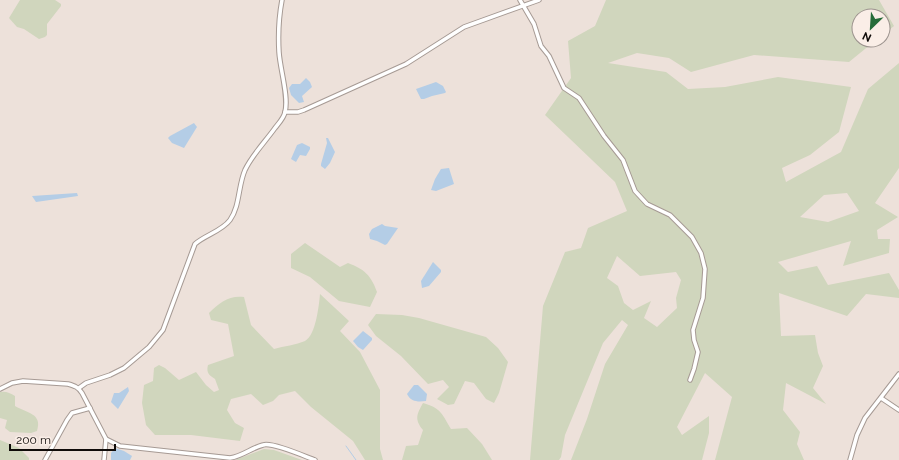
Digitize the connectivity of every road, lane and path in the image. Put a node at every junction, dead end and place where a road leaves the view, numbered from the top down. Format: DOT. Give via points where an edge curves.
graph roads {
  1 [pos="282,0"];
  2 [pos="520,0"];
  3 [pos="539,0"];
  4 [pos="524,6"];
  5 [pos="285,112"];
  6 [pos="899,374"];
  7 [pos="690,380"];
  8 [pos="79,388"];
  9 [pos="0,389"];
  10 [pos="881,398"];
  11 [pos="90,408"];
  12 [pos="899,410"];
  13 [pos="106,439"];
  14 [pos="45,460"];
  15 [pos="104,460"];
  16 [pos="315,460"];
  17 [pos="850,460"];
  1 -- 5 [label="street" via="279,52 286,101"];
  2 -- 4 [label="street"];
  3 -- 4 [label="street"];
  4 -- 5 [label="street" via="478,20 406,64 304,110"];
  4 -- 7 [label="street" via="534,24 540,46 549,56 564,88 579,98 623,160 635,191 646,204 670,215 692,237 701,253 705,269 703,298 693,330 698,352"];
  5 -- 8 [label="street" via="245,169 235,210 229,221 195,244 163,330 149,347 124,368"];
  6 -- 10 [label="street"];
  8 -- 9 [label="street" via="68,384 23,381"];
  8 -- 11 [label="street"];
  10 -- 12 [label="street"];
  10 -- 17 [label="street" via="859,429"];
  11 -- 13 [label="street"];
  11 -- 14 [label="street" via="72,413"];
  13 -- 15 [label="street"];
  13 -- 16 [label="street" via="120,446 230,458 265,444"];
}
